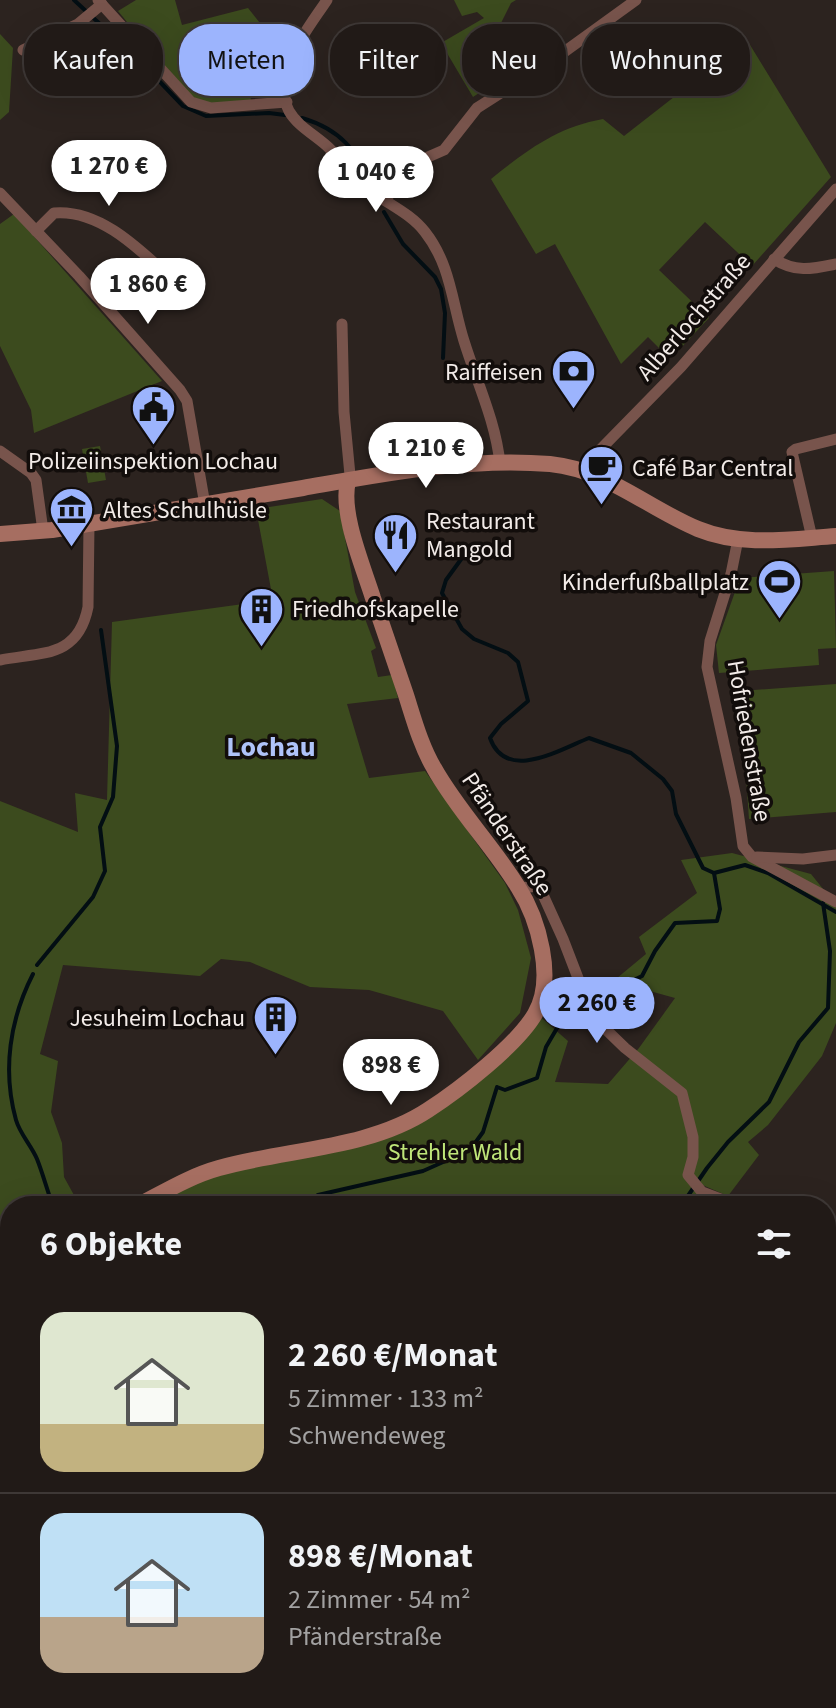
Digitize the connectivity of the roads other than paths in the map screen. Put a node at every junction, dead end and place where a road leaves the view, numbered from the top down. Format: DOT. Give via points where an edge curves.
graph roads {
  1 [pos="327,0"];
  2 [pos="636,0"];
  3 [pos="95,8"];
  4 [pos="23,50"];
  5 [pos="287,102"];
  6 [pos="836,189"];
  7 [pos="0,193"];
  8 [pos="386,200"];
  9 [pos="36,231"];
  10 [pos="774,259"];
  11 [pos="836,264"];
  12 [pos="174,281"];
  13 [pos="342,324"];
  14 [pos="836,439"];
  15 [pos="0,451"];
  16 [pos="500,464"];
  17 [pos="586,471"];
  18 [pos="348,481"];
  19 [pos="205,505"];
  20 [pos="89,524"];
  21 [pos="43,531"];
  22 [pos="0,534"];
  23 [pos="836,536"];
  24 [pos="812,538"];
  25 [pos="738,539"];
  26 [pos="0,660"];
  27 [pos="836,855"];
  28 [pos="752,857"];
  29 [pos="519,888"];
  30 [pos="836,902"];
  31 [pos="156,1196"];
  32 [pos="713,1196"];
  1 -- 5 [label="street" via="292,57"];
  2 -- 8 [label="street" via="477,108 444,150 412,164"];
  3 -- 4 [label="street" via="78,24"];
  3 -- 5 [label="street" via="191,102 211,108"];
  5 -- 8 [label="street" via="298,121 350,174"];
  6 -- 10 [label="street, Alberlochstraße"];
  7 -- 9 [label="street"];
  8 -- 16 [label="street" via="425,231 448,272"];
  9 -- 12 [label="street" via="54,213 87,216 144,253"];
  9 -- 19 [label="street" via="187,401"];
  10 -- 11 [label="street" via="804,271"];
  10 -- 17 [label="street, Alberlochstraße"];
  13 -- 18 [label="street"];
  14 -- 24 [label="street" via="792,452"];
  15 -- 21 [label="street" via="36,480"];
  16 -- 17 [label="street"];
  16 -- 18 [label="street"];
  17 -- 25 [label="street" via="696,528"];
  18 -- 19 [label="street"];
  18 -- 29 [label="street, Pfänderstraße" via="346,499 357,548 422,745"];
  19 -- 20 [label="street"];
  20 -- 21 [label="street"];
  20 -- 26 [label="street" via="88,607 78,636 55,651"];
  21 -- 22 [label="street"];
  23 -- 24 [label="street"];
  24 -- 25 [label="street"];
  25 -- 28 [label="street, Hofriedenstraße" via="707,667 743,846"];
  27 -- 28 [label="street"];
  28 -- 30 [label="street"];
  29 -- 31 [label="street, Pfänderstraße" via="542,947 541,1001 517,1038 498,1055 406,1123 219,1168"];
  29 -- 32 [label="street" via="539,886 592,1012 625,1048 682,1093 693,1137 688,1175"];
}
